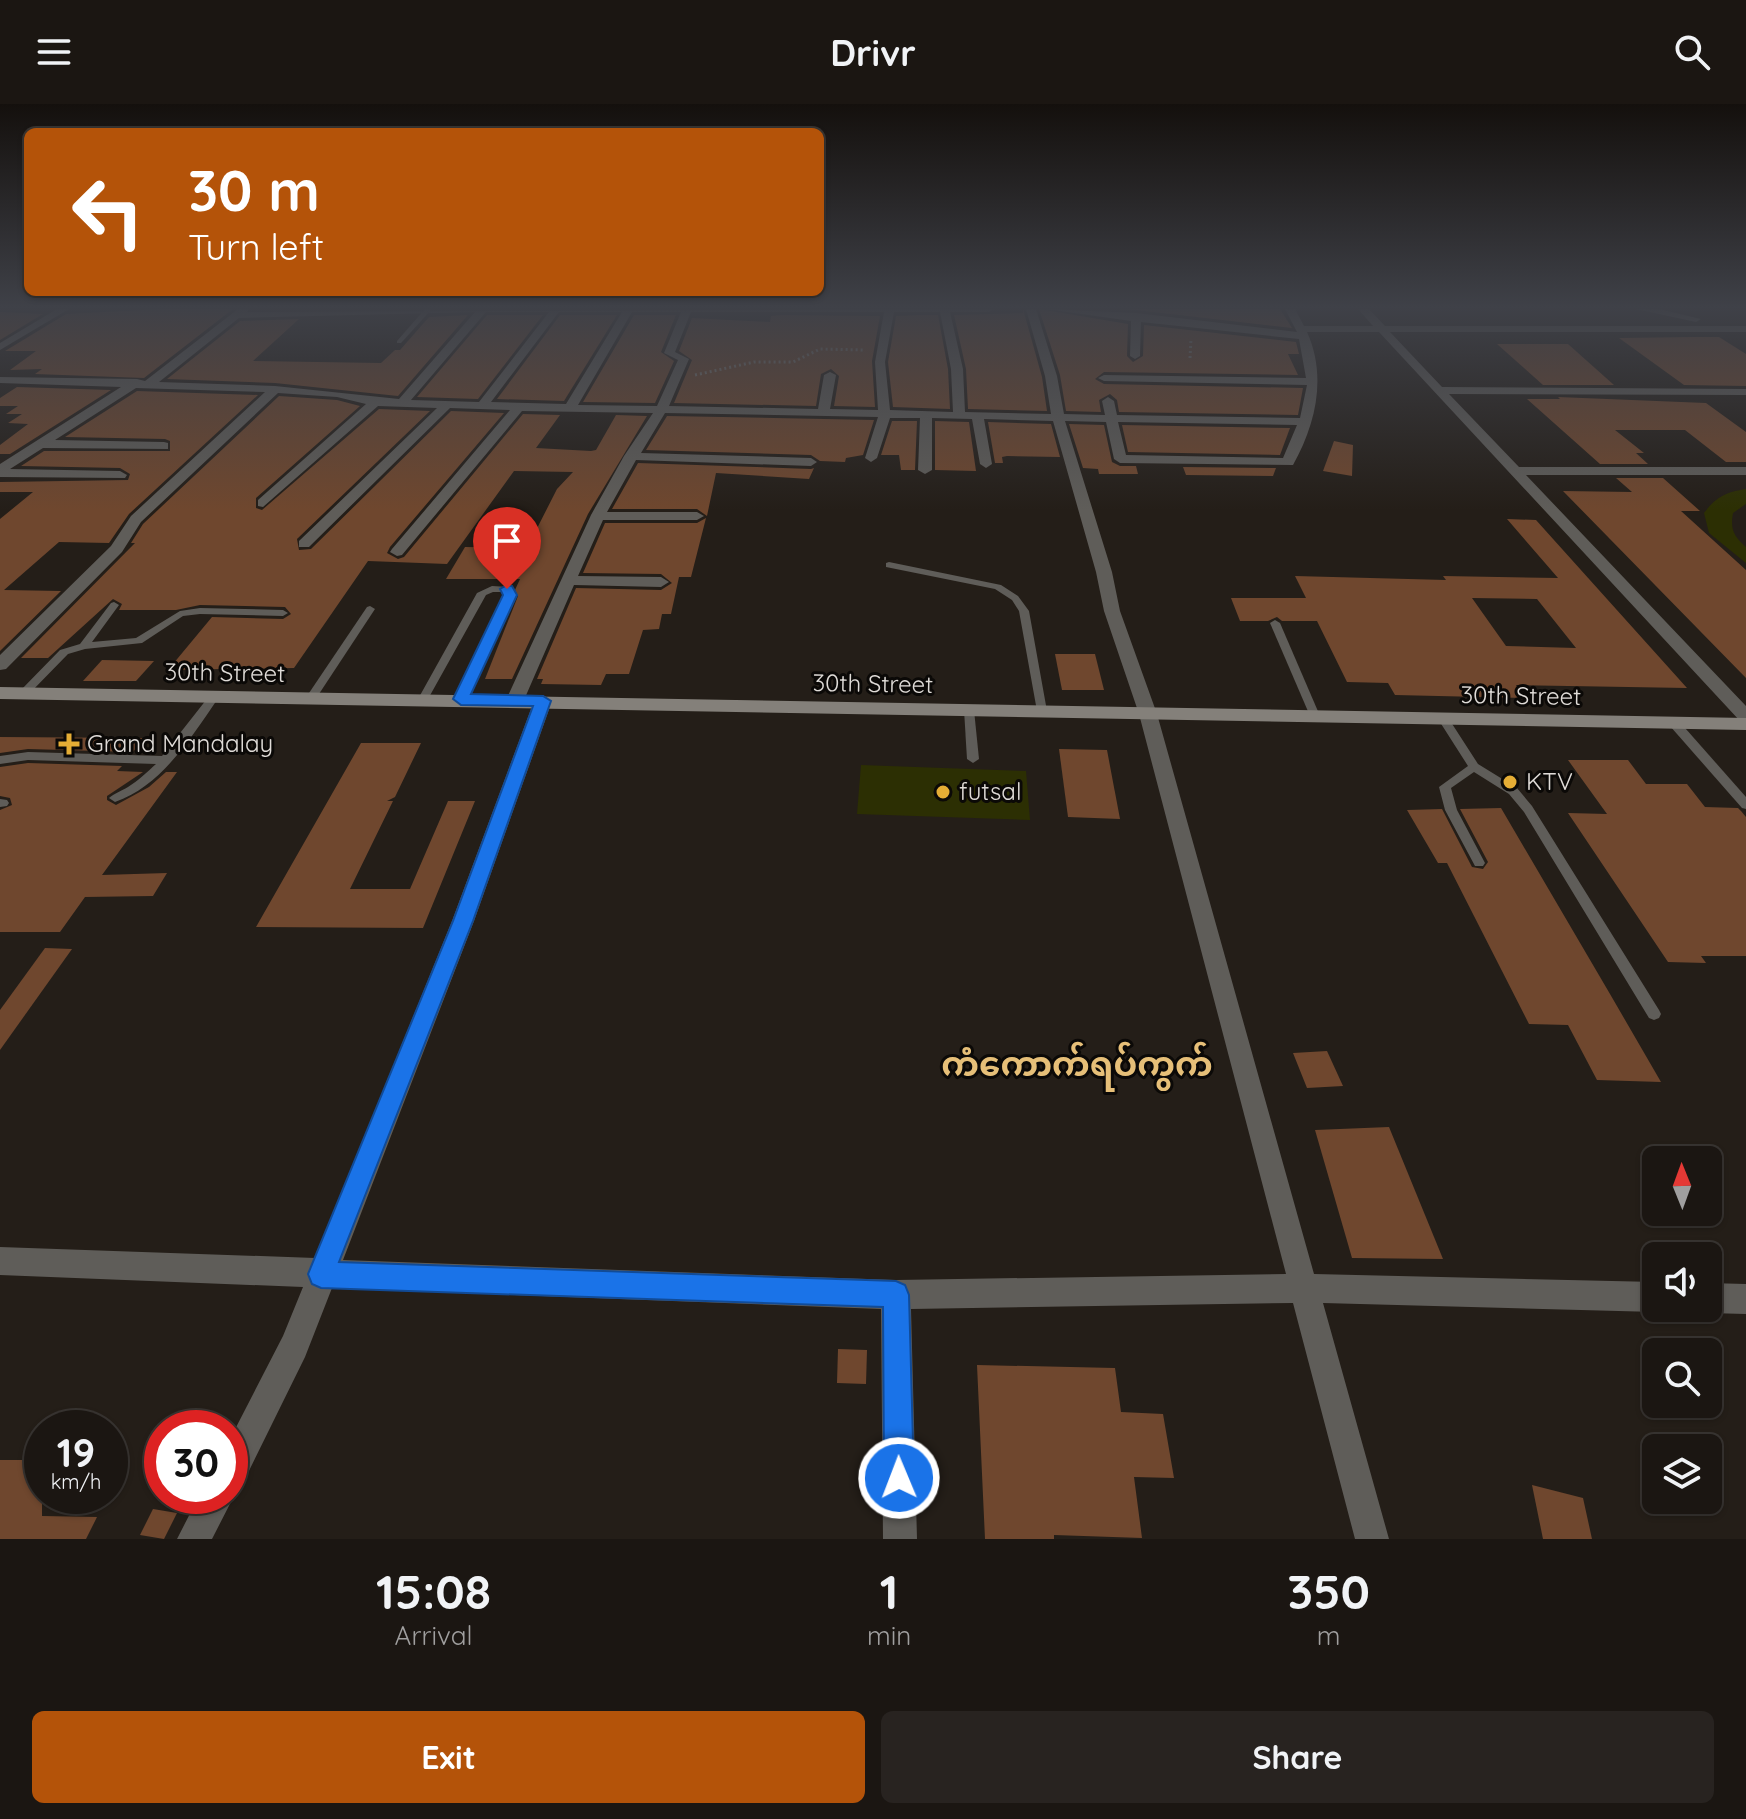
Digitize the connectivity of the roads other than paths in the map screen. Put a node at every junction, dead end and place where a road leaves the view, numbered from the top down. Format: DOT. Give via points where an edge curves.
graph roads {
  1 [pos="830,375"];
  2 [pos="153,376"];
  3 [pos="425,376"];
  4 [pos="505,376"];
  5 [pos="589,376"];
  6 [pos="678,376"];
  7 [pos="883,376"];
  8 [pos="957,376"];
  9 [pos="1051,376"];
  10 [pos="1312,376"];
  11 [pos="1425,376"];
  12 [pos="1104,378"];
  13 [pos="0,380"];
  14 [pos="1313,382"];
  15 [pos="143,383"];
  16 [pos="275,389"];
  17 [pos="1438,390"];
  18 [pos="1746,392"];
  19 [pos="1108,401"];
  20 [pos="375,402"];
  21 [pos="402,403"];
  22 [pos="448,404"];
  23 [pos="483,405"];
  24 [pos="519,407"];
  25 [pos="570,408"];
  26 [pos="662,408"];
  27 [pos="977,414"];
  28 [pos="823,415"];
  29 [pos="959,415"];
  30 [pos="884,416"];
  31 [pos="926,416"];
  32 [pos="1058,416"];
  33 [pos="1112,418"];
  34 [pos="1307,422"];
  35 [pos="41,444"];
  36 [pos="164,446"];
  37 [pos="630,456"];
  38 [pos="871,458"];
  39 [pos="811,462"];
  40 [pos="986,464"];
  41 [pos="0,470"];
  42 [pos="925,470"];
  43 [pos="1515,471"];
  44 [pos="1746,471"];
  45 [pos="120,475"];
  46 [pos="263,503"];
  47 [pos="598,516"];
  48 [pos="697,516"];
  49 [pos="304,544"];
  50 [pos="397,552"];
  51 [pos="889,565"];
  52 [pos="571,580"];
  53 [pos="661,582"];
  54 [pos="114,605"];
  55 [pos="370,609"];
  56 [pos="283,613"];
  57 [pos="1275,623"];
  58 [pos="84,646"];
  59 [pos="0,665"];
  60 [pos="0,693"];
  61 [pos="24,693"];
  62 [pos="214,697"];
  63 [pos="311,698"];
  64 [pos="423,699"];
  65 [pos="461,699"];
  66 [pos="515,700"];
  67 [pos="543,701"];
  68 [pos="969,710"];
  69 [pos="1042,711"];
  70 [pos="1148,714"];
  71 [pos="1315,716"];
  72 [pos="1746,717"];
  73 [pos="1443,719"];
  74 [pos="1674,723"];
  75 [pos="1746,724"];
  76 [pos="973,759"];
  77 [pos="0,760"];
  78 [pos="164,760"];
  79 [pos="1474,767"];
  80 [pos="115,798"];
  81 [pos="1746,805"];
  82 [pos="1479,863"];
  83 [pos="1654,1014"];
  84 [pos="0,1261"];
  85 [pos="321,1274"];
  86 [pos="1301,1288"];
  87 [pos="896,1295"];
  88 [pos="1642,1297"];
  89 [pos="1722,1298"];
  90 [pos="1746,1299"];
  91 [pos="248,1439"];
  92 [pos="207,1514"];
  93 [pos="194,1539"];
  94 [pos="900,1539"];
  95 [pos="1372,1539"];
  1 -- 28 [label="street"];
  2 -- 15 [label="street"];
  3 -- 21 [label="street"];
  4 -- 23 [label="street"];
  5 -- 25 [label="street"];
  6 -- 26 [label="street"];
  7 -- 30 [label="street"];
  8 -- 29 [label="street"];
  9 -- 32 [label="street"];
  10 -- 14 [label="street"];
  11 -- 17 [label="street"];
  12 -- 14 [label="street"];
  13 -- 15 [label="street"];
  14 -- 34 [label="street"];
  15 -- 16 [label="street"];
  15 -- 35 [label="street"];
  16 -- 20 [label="street"];
  16 -- 59 [label="street" via="136,519 117,549"];
  17 -- 18 [label="street"];
  17 -- 43 [label="street"];
  19 -- 33 [label="street"];
  20 -- 21 [label="street"];
  20 -- 46 [label="street"];
  21 -- 22 [label="street"];
  22 -- 23 [label="street"];
  22 -- 49 [label="street"];
  23 -- 24 [label="street"];
  24 -- 25 [label="street"];
  24 -- 50 [label="street"];
  25 -- 26 [label="street"];
  26 -- 28 [label="street"];
  26 -- 37 [label="street"];
  27 -- 29 [label="street"];
  27 -- 32 [label="street"];
  27 -- 40 [label="street"];
  28 -- 30 [label="street"];
  29 -- 31 [label="street"];
  30 -- 31 [label="street"];
  30 -- 38 [label="street"];
  31 -- 42 [label="street"];
  32 -- 33 [label="street"];
  32 -- 70 [label="street" via="1112,611"];
  33 -- 34 [label="street"];
  33 -- 34 [label="street" via="1120,459 1283,464"];
  35 -- 36 [label="street"];
  35 -- 41 [label="street"];
  37 -- 39 [label="street"];
  37 -- 47 [label="street"];
  41 -- 45 [label="street"];
  43 -- 44 [label="street"];
  43 -- 72 [label="street"];
  47 -- 48 [label="street"];
  47 -- 52 [label="street"];
  51 -- 69 [label="lane" via="998,587 1015,598 1024,611"];
  52 -- 53 [label="street"];
  52 -- 66 [label="street"];
  54 -- 58 [label="lane"];
  55 -- 63 [label="lane"];
  56 -- 58 [label="lane" via="190,611 139,641"];
  57 -- 71 [label="lane"];
  58 -- 61 [label="lane" via="64,652"];
  60 -- 61 [label="main road, 30th Street"];
  61 -- 62 [label="main road, 30th Street"];
  62 -- 63 [label="main road, 30th Street"];
  62 -- 78 [label="lane"];
  63 -- 64 [label="main road, 30th Street"];
  64 -- 65 [label="main road, 30th Street"];
  64 -- 65 [label="lane" via="482,593 507,589 510,595"];
  65 -- 66 [label="main road, 30th Street"];
  66 -- 67 [label="main road, 30th Street"];
  67 -- 68 [label="main road, 30th Street"];
  67 -- 85 [label="street" via="463,921"];
  68 -- 69 [label="main road, 30th Street"];
  68 -- 76 [label="lane"];
  69 -- 70 [label="main road, 30th Street"];
  70 -- 71 [label="main road, 30th Street"];
  70 -- 86 [label="street"];
  71 -- 73 [label="main road, 30th Street"];
  73 -- 74 [label="main road, 30th Street"];
  73 -- 79 [label="lane"];
  74 -- 75 [label="main road, 30th Street"];
  74 -- 81 [label="lane"];
  77 -- 78 [label="lane"];
  78 -- 80 [label="lane" via="138,786"];
  79 -- 82 [label="lane" via="1445,787"];
  79 -- 83 [label="lane" via="1513,791 1528,809"];
  84 -- 85 [label="street"];
  85 -- 87 [label="street"];
  85 -- 91 [label="street"];
  86 -- 87 [label="street"];
  86 -- 88 [label="street"];
  86 -- 95 [label="street"];
  87 -- 94 [label="street"];
  89 -- 90 [label="street"];
  92 -- 93 [label="street"];
}
